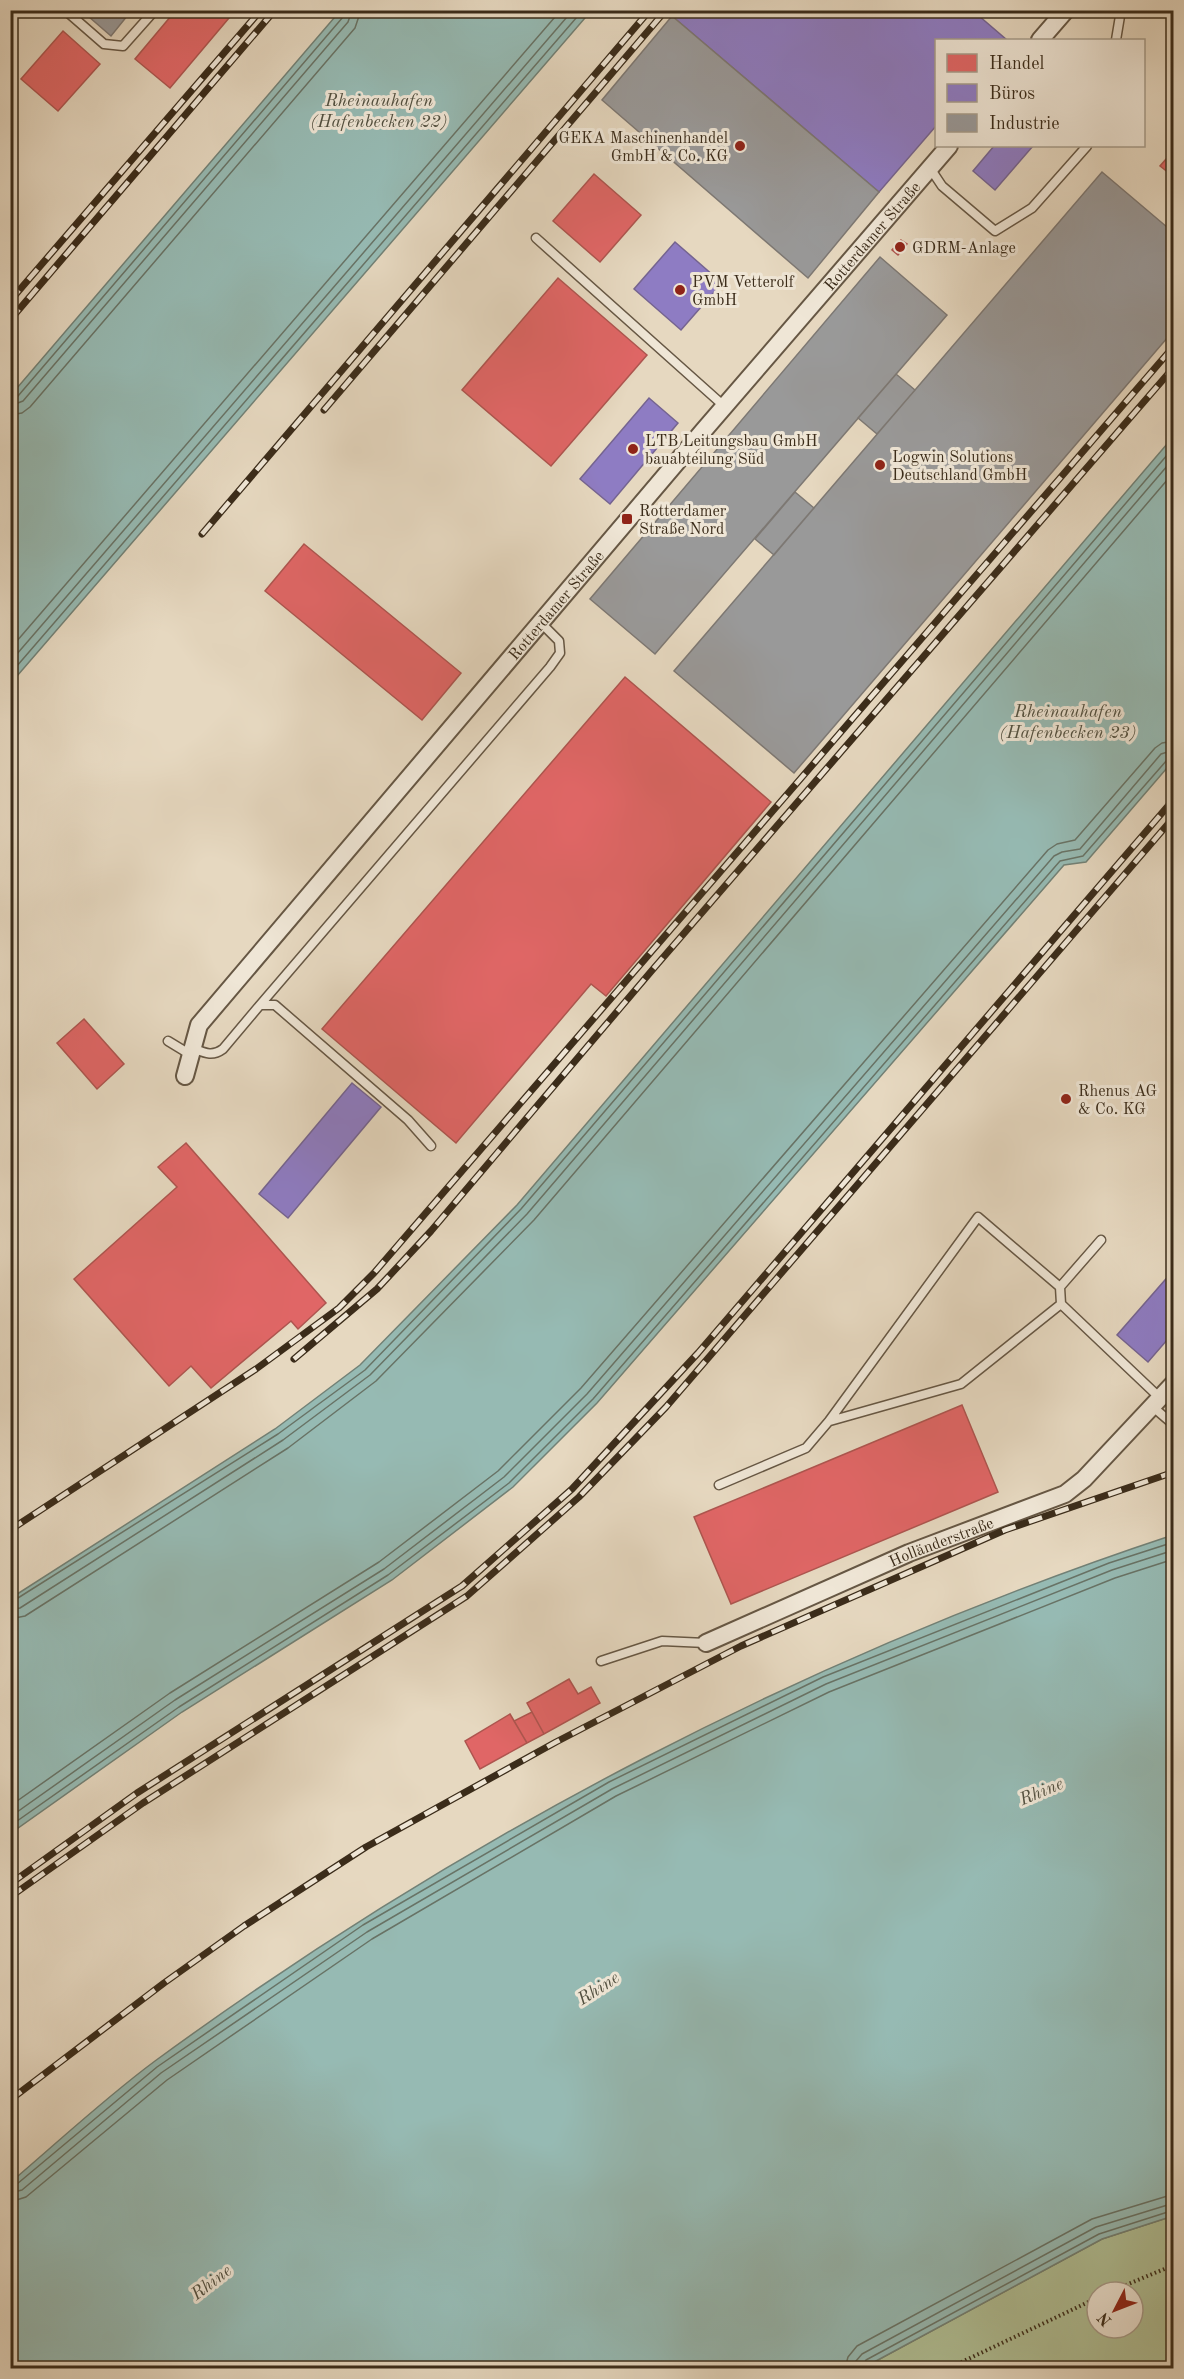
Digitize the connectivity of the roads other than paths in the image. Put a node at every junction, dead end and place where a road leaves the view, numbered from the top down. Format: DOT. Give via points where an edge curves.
graph roads {
  1 [pos="65,10"];
  2 [pos="155,10"];
  3 [pos="1066,10"];
  4 [pos="1121,10"];
  5 [pos="1041,39"];
  6 [pos="1116,39"];
  7 [pos="948,147"];
  8 [pos="1086,147"];
  9 [pos="930,168"];
  10 [pos="536,238"];
  11 [pos="724,406"];
  12 [pos="540,621"];
  13 [pos="260,1005"];
  14 [pos="168,1041"];
  15 [pos="192,1052"];
  16 [pos="184,1076"];
  17 [pos="431,1146"];
  18 [pos="1101,1240"];
  19 [pos="1060,1287"];
  20 [pos="1060,1304"];
  21 [pos="1173,1383"];
  22 [pos="1157,1403"];
  23 [pos="829,1421"];
  24 [pos="1173,1425"];
  25 [pos="719,1485"];
  26 [pos="706,1643"];
  27 [pos="601,1661"];
  1 -- 2 [label="lane" via="104,44 123,46"];
  3 -- 5 [label="street"];
  4 -- 6 [label="lane"];
  7 -- 9 [label="street, Rotterdamer Straße"];
  8 -- 9 [label="lane" via="1032,208 995,231 942,186"];
  9 -- 11 [label="street, Rotterdamer Straße"];
  10 -- 11 [label="lane"];
  11 -- 12 [label="street, Rotterdamer Straße"];
  12 -- 13 [label="lane" via="559,640 560,653 550,667"];
  12 -- 15 [label="street, Rotterdamer Straße" via="200,1025"];
  13 -- 15 [label="lane" via="223,1049 209,1054"];
  13 -- 17 [label="lane" via="275,1005 408,1120"];
  14 -- 15 [label="lane"];
  15 -- 16 [label="street, Rotterdamer Straße"];
  18 -- 19 [label="lane"];
  19 -- 20 [label="lane"];
  19 -- 23 [label="lane" via="978,1217"];
  20 -- 22 [label="lane"];
  20 -- 23 [label="lane" via="961,1384"];
  21 -- 22 [label="street, Holländerstraße"];
  22 -- 24 [label="lane"];
  22 -- 26 [label="street, Holländerstraße" via="1065,1494 909,1553"];
  23 -- 25 [label="lane" via="806,1448"];
  26 -- 27 [label="lane" via="662,1641"];
}
